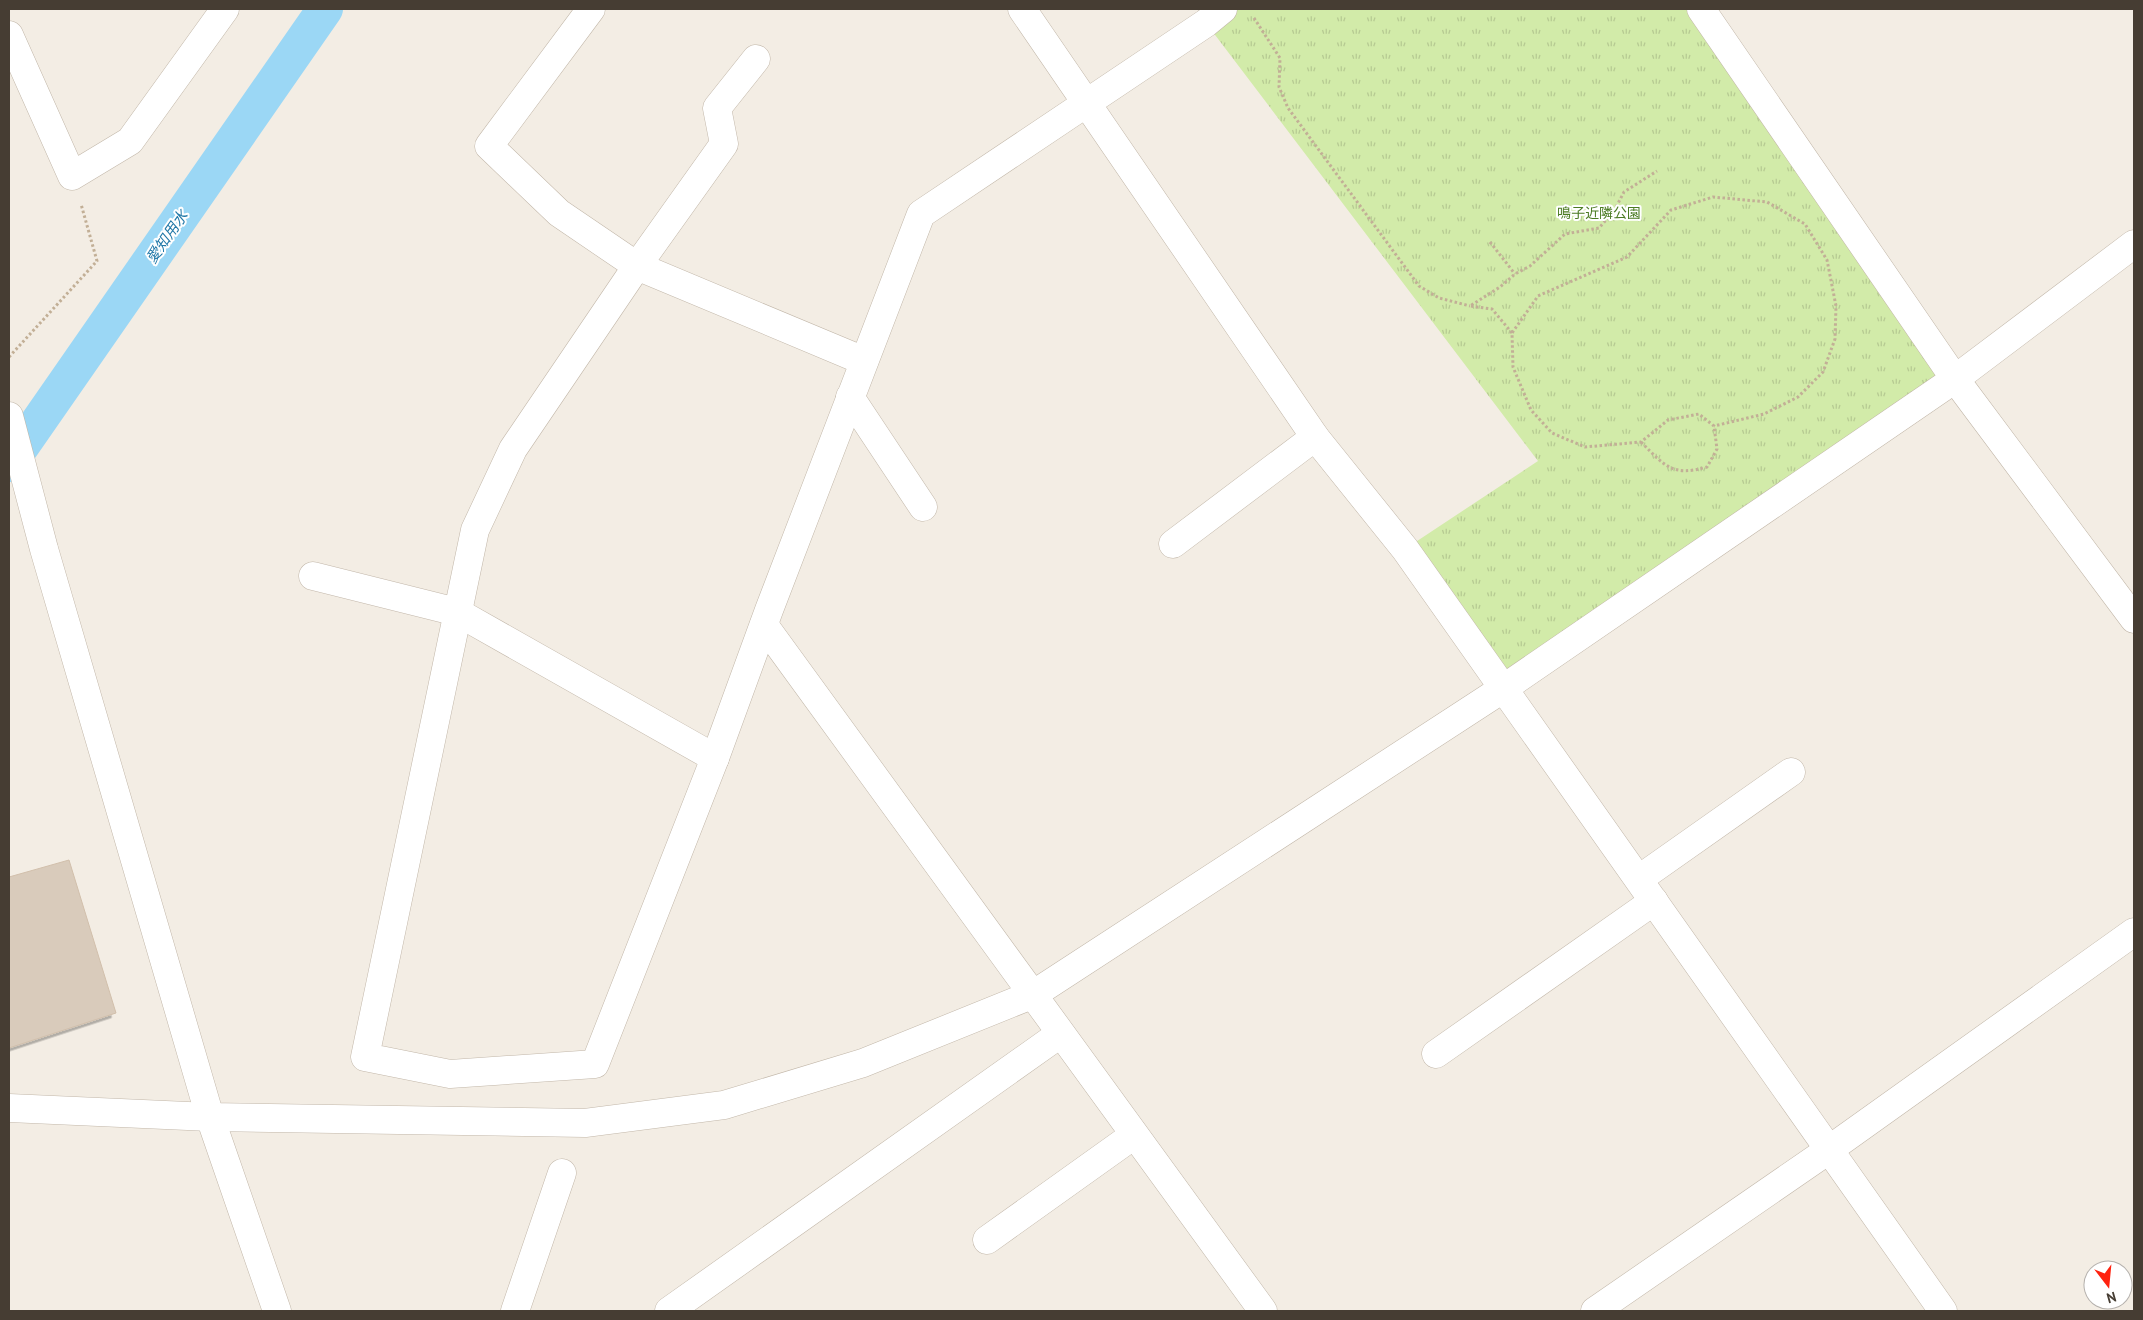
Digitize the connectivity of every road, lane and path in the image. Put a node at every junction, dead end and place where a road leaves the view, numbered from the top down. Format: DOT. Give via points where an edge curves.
graph roads {
  1 [pos="225,9"];
  2 [pos="591,9"];
  3 [pos="1022,9"];
  4 [pos="1223,9"];
  5 [pos="1701,9"];
  6 [pos="1253,17"];
  7 [pos="9,35"];
  8 [pos="756,59"];
  9 [pos="1086,103"];
  10 [pos="1657,171"];
  11 [pos="72,176"];
  12 [pos="1490,242"];
  13 [pos="2134,244"];
  14 [pos="637,266"];
  15 [pos="1516,274"];
  16 [pos="1470,306"];
  17 [pos="1512,333"];
  18 [pos="9,357"];
  19 [pos="864,361"];
  20 [pos="1955,379"];
  21 [pos="850,397"];
  22 [pos="9,416"];
  23 [pos="1714,426"];
  24 [pos="1315,437"];
  25 [pos="1641,442"];
  26 [pos="924,507"];
  27 [pos="1173,544"];
  28 [pos="313,576"];
  29 [pos="457,612"];
  30 [pos="2134,619"];
  31 [pos="764,625"];
  32 [pos="1504,688"];
  33 [pos="715,758"];
  34 [pos="1791,772"];
  35 [pos="1647,890"];
  36 [pos="2134,932"];
  37 [pos="1034,994"];
  38 [pos="1060,1034"];
  39 [pos="1436,1054"];
  40 [pos="9,1108"];
  41 [pos="210,1117"];
  42 [pos="1134,1135"];
  43 [pos="1830,1149"];
  44 [pos="562,1173"];
  45 [pos="987,1240"];
  46 [pos="277,1311"];
  47 [pos="515,1311"];
  48 [pos="669,1311"];
  49 [pos="1263,1311"];
  50 [pos="1595,1311"];
  51 [pos="1943,1311"];
  1 -- 11 [label="street" via="130,141"];
  2 -- 14 [label="street" via="489,146 559,213"];
  3 -- 9 [label="street"];
  4 -- 9 [label="street"];
  5 -- 20 [label="street"];
  6 -- 16 [label="path" via="1280,58 1279,86 1288,108 1419,286 1439,298"];
  7 -- 11 [label="street"];
  8 -- 14 [label="street" via="717,108 724,144"];
  9 -- 19 [label="street" via="921,214"];
  9 -- 24 [label="street"];
  10 -- 15 [label="path" via="1624,192 1614,211 1599,228 1565,234 1530,266"];
  11 -- 18 [label="path" via="97,261"];
  12 -- 15 [label="path"];
  13 -- 20 [label="street"];
  14 -- 19 [label="street"];
  14 -- 29 [label="street" via="513,449 475,530"];
  15 -- 16 [label="path"];
  16 -- 17 [label="path" via="1492,309"];
  17 -- 23 [label="path" via="1538,296 1626,257 1671,210 1713,198 1767,202 1805,224 1827,260 1836,306 1835,339 1823,372 1798,396 1764,414"];
  17 -- 25 [label="path" via="1513,367 1531,410 1552,433 1585,447"];
  19 -- 21 [label="street"];
  20 -- 30 [label="street"];
  20 -- 32 [label="street"];
  21 -- 26 [label="street"];
  21 -- 31 [label="street"];
  22 -- 41 [label="street" via="44,549"];
  23 -- 25 [label="path" via="1699,414 1668,420"];
  23 -- 25 [label="path" via="1717,449 1707,466 1690,472 1674,470"];
  24 -- 27 [label="street"];
  24 -- 32 [label="street" via="1405,549"];
  28 -- 29 [label="street"];
  29 -- 33 [label="street"];
  29 -- 33 [label="street" via="365,1057 450,1074 595,1064"];
  31 -- 33 [label="street"];
  31 -- 37 [label="street"];
  32 -- 35 [label="street"];
  32 -- 37 [label="street"];
  34 -- 35 [label="street"];
  35 -- 39 [label="street"];
  35 -- 43 [label="street"];
  36 -- 43 [label="street"];
  37 -- 38 [label="street"];
  37 -- 41 [label="street" via="862,1063 724,1105 585,1123"];
  38 -- 42 [label="street"];
  38 -- 48 [label="street"];
  40 -- 41 [label="street"];
  41 -- 46 [label="street"];
  42 -- 45 [label="street"];
  42 -- 49 [label="street"];
  43 -- 50 [label="street"];
  43 -- 51 [label="street"];
  44 -- 47 [label="street"];
}
